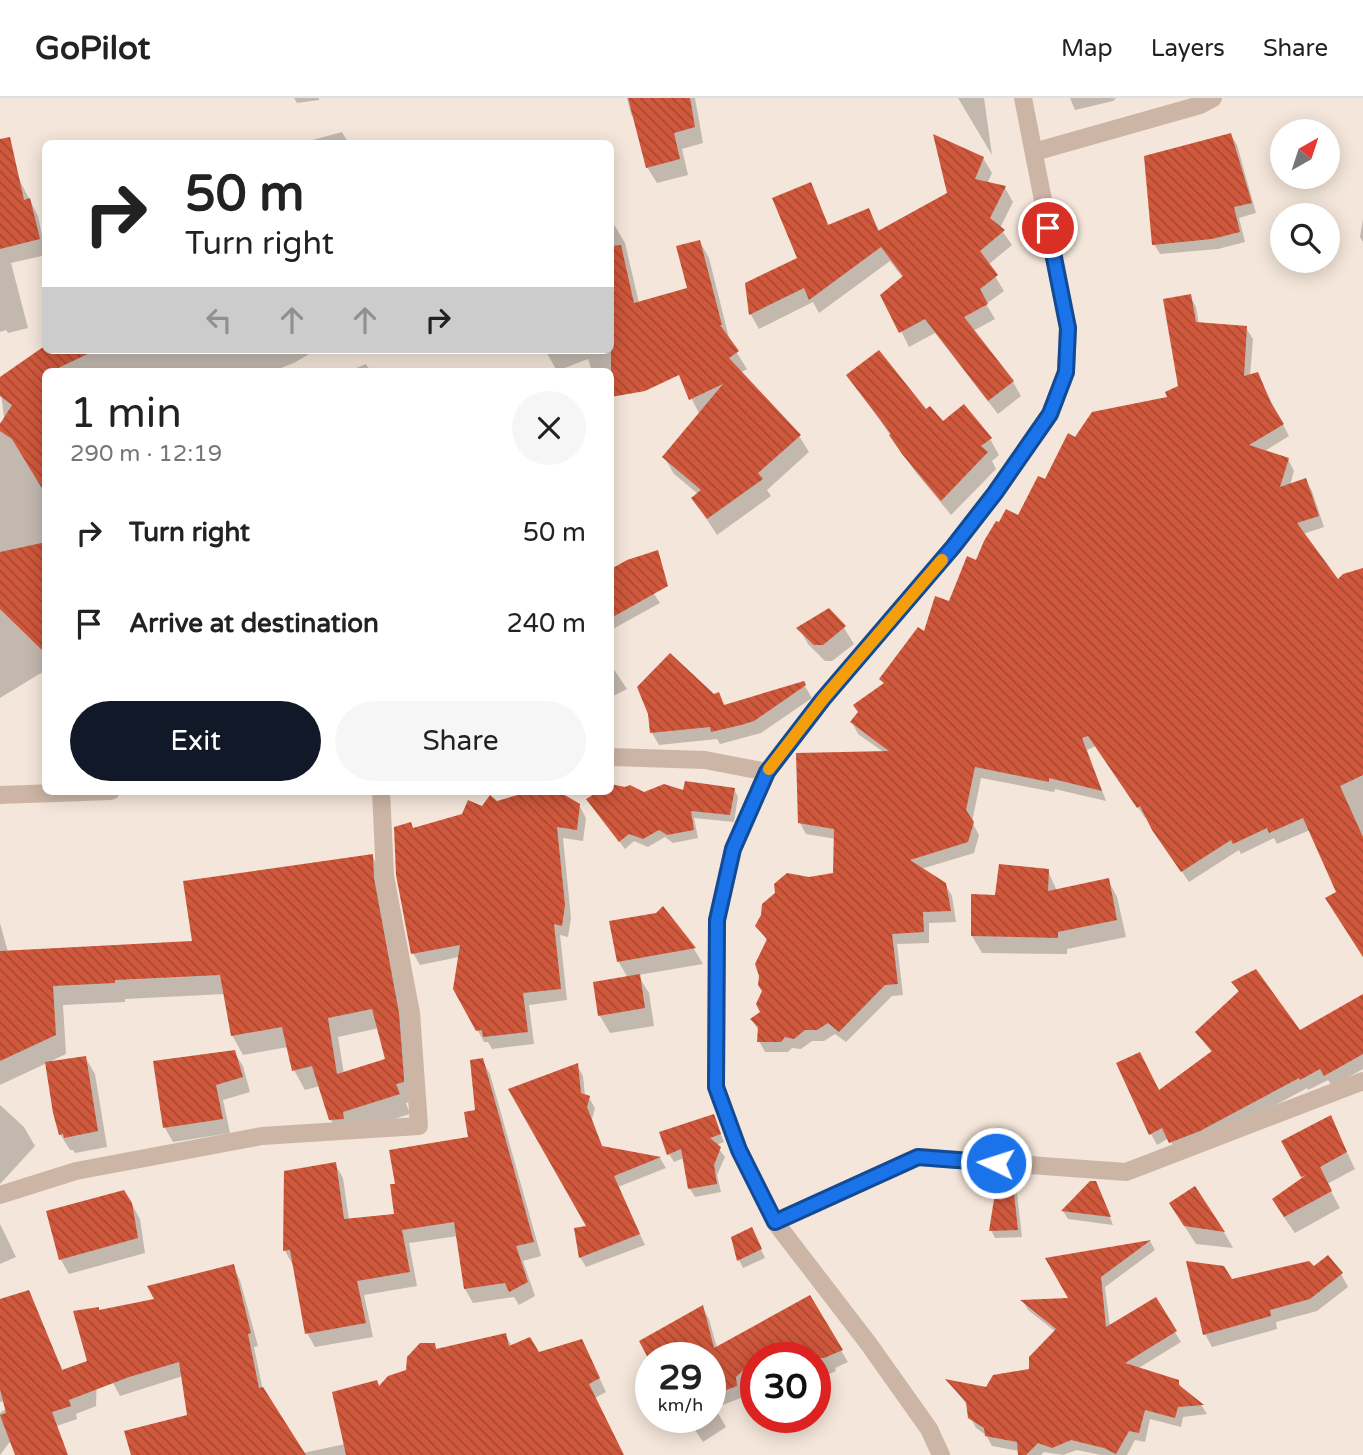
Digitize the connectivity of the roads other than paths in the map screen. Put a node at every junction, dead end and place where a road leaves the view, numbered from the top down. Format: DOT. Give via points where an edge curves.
graph roads {
  1 [pos="1023,98"];
  2 [pos="1213,98"];
  3 [pos="1034,152"];
  4 [pos="614,757"];
  5 [pos="767,772"];
  6 [pos="42,793"];
  7 [pos="0,795"];
  8 [pos="381,795"];
  9 [pos="1363,1080"];
  10 [pos="0,1195"];
  11 [pos="775,1222"];
  12 [pos="941,1455"];
  1 -- 3 [label="street"];
  2 -- 3 [label="street"];
  3 -- 5 [label="street" via="1068,328 1066,372 1050,414 953,547"];
  4 -- 5 [label="street" via="705,760"];
  5 -- 11 [label="street" via="733,849 717,920 716,1087 739,1150"];
  6 -- 7 [label="street"];
  8 -- 10 [label="street" via="385,876 411,1013 419,1126 262,1136 76,1171"];
  9 -- 11 [label="street" via="1126,1172 918,1157"];
  11 -- 12 [label="street" via="868,1343 929,1429"];
}
